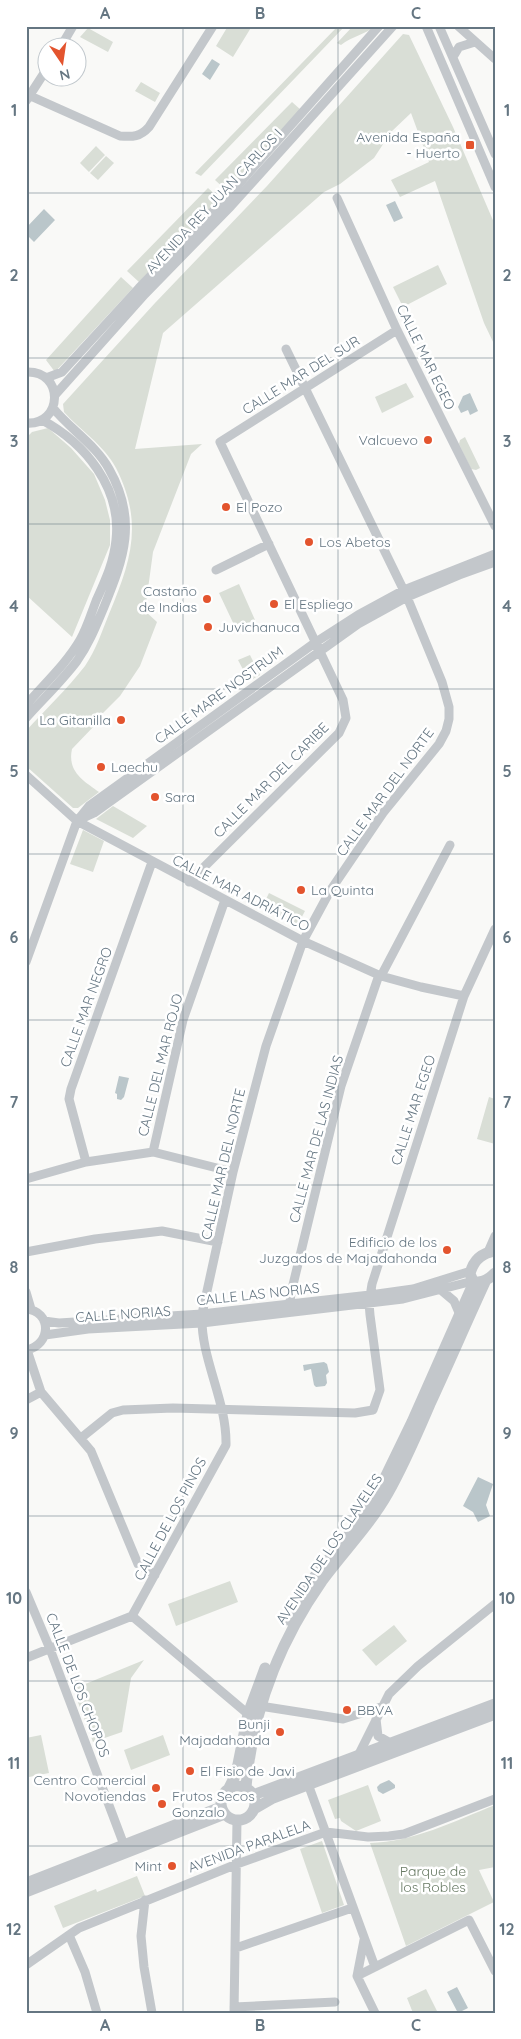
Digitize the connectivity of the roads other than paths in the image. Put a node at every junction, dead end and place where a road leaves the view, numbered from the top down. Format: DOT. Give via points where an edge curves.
graph roads {
  1 [pos="73,26"];
  2 [pos="213,26"];
  3 [pos="379,26"];
  4 [pos="392,26"];
  5 [pos="426,26"];
  6 [pos="439,26"];
  7 [pos="458,26"];
  8 [pos="66,38"];
  9 [pos="475,42"];
  10 [pos="453,57"];
  11 [pos="495,59"];
  12 [pos="38,81"];
  13 [pos="27,97"];
  14 [pos="495,154"];
  15 [pos="495,187"];
  16 [pos="337,198"];
  17 [pos="397,330"];
  18 [pos="286,348"];
  19 [pos="26,372"];
  20 [pos="46,378"];
  21 [pos="306,388"];
  22 [pos="55,395"];
  23 [pos="53,408"];
  24 [pos="42,420"];
  25 [pos="26,423"];
  26 [pos="220,442"];
  27 [pos="495,526"];
  28 [pos="269,544"];
  29 [pos="495,554"];
  30 [pos="495,562"];
  31 [pos="216,570"];
  32 [pos="406,594"];
  33 [pos="318,646"];
  34 [pos="26,705"];
  35 [pos="26,718"];
  36 [pos="26,775"];
  37 [pos="77,821"];
  38 [pos="450,845"];
  39 [pos="152,862"];
  40 [pos="189,882"];
  41 [pos="225,900"];
  42 [pos="495,929"];
  43 [pos="303,941"];
  44 [pos="26,962"];
  45 [pos="380,975"];
  46 [pos="464,996"];
  47 [pos="153,1152"];
  48 [pos="86,1162"];
  49 [pos="233,1172"];
  50 [pos="26,1179"];
  51 [pos="495,1236"];
  52 [pos="218,1242"];
  53 [pos="26,1252"];
  54 [pos="491,1252"];
  55 [pos="480,1277"];
  56 [pos="441,1290"];
  57 [pos="26,1292"];
  58 [pos="370,1299"];
  59 [pos="289,1308"];
  60 [pos="28,1309"];
  61 [pos="460,1316"];
  62 [pos="202,1318"];
  63 [pos="44,1321"];
  64 [pos="45,1334"];
  65 [pos="27,1350"];
  66 [pos="42,1392"];
  67 [pos="26,1400"];
  68 [pos="222,1409"];
  69 [pos="80,1438"];
  70 [pos="155,1575"];
  71 [pos="26,1592"];
  72 [pos="495,1604"];
  73 [pos="132,1616"];
  74 [pos="50,1649"];
  75 [pos="26,1658"];
  76 [pos="495,1704"];
  77 [pos="260,1706"];
  78 [pos="381,1707"];
  79 [pos="248,1714"];
  80 [pos="495,1714"];
  81 [pos="376,1719"];
  82 [pos="392,1744"];
  83 [pos="358,1756"];
  84 [pos="308,1784"];
  85 [pos="229,1788"];
  86 [pos="250,1791"];
  87 [pos="495,1799"];
  88 [pos="254,1809"];
  89 [pos="223,1810"];
  90 [pos="237,1820"];
  91 [pos="326,1832"];
  92 [pos="124,1845"];
  93 [pos="237,1864"];
  94 [pos="26,1883"];
  95 [pos="26,1892"];
  96 [pos="145,1900"];
  97 [pos="352,1908"];
  98 [pos="69,1935"];
  99 [pos="364,1940"];
  100 [pos="236,1948"];
  101 [pos="26,1965"];
  102 [pos="375,1967"];
  103 [pos="495,1971"];
  104 [pos="356,1976"];
  105 [pos="335,2002"];
  106 [pos="234,2010"];
  107 [pos="97,2013"];
  108 [pos="152,2013"];
  109 [pos="375,2013"];
  1 -- 8 [label="street"];
  2 -- 13 [label="street" via="149,127 139,136 120,136"];
  3 -- 20 [label="street, AVENIDA REY JUAN CARLOS I" via="228,196 62,372"];
  4 -- 22 [label="street, AVENIDA REY JUAN CARLOS I" via="231,206 145,294"];
  5 -- 15 [label="street"];
  6 -- 10 [label="street"];
  7 -- 9 [label="street"];
  9 -- 10 [label="street" via="458,47"];
  9 -- 11 [label="street"];
  10 -- 14 [label="street"];
  12 -- 13 [label="street"];
  16 -- 17 [label="street, CALLE MAR EGEO"];
  17 -- 21 [label="street, CALLE MAR DEL SUR"];
  17 -- 27 [label="street, CALLE MAR EGEO"];
  18 -- 21 [label="street, CALLE MAR DEL NORTE"];
  19 -- 20 [label="street"];
  20 -- 22 [label="street"];
  21 -- 26 [label="street, CALLE MAR DEL SUR"];
  21 -- 32 [label="street, CALLE MAR DEL NORTE"];
  22 -- 23 [label="street"];
  23 -- 24 [label="street"];
  23 -- 35 [label="street" via="109,468 120,492 126,538 119,570 89,643"];
  24 -- 25 [label="street"];
  24 -- 34 [label="street" via="56,427 101,474 115,512 116,539 110,567 80,639"];
  26 -- 28 [label="street, CALLE MAR DEL CARIBE"];
  28 -- 31 [label="street"];
  28 -- 33 [label="street, CALLE MAR DEL CARIBE"];
  29 -- 32 [label="street, CALLE MARE NOSTRUM"];
  30 -- 32 [label="street, CALLE MARE NOSTRUM"];
  32 -- 33 [label="street, CALLE MARE NOSTRUM"];
  32 -- 43 [label="street, CALLE MAR DEL NORTE" via="442,682 449,707 446,731 383,813 330,891"];
  33 -- 37 [label="street, CALLE MARE NOSTRUM" via="94,812"];
  33 -- 40 [label="street, CALLE MAR DEL CARIBE" via="343,700 346,718 339,733"];
  36 -- 37 [label="street, CALLE MAR ADRIÁTICO"];
  37 -- 39 [label="street, CALLE MAR ADRIÁTICO"];
  37 -- 44 [label="street"];
  38 -- 45 [label="street, CALLE MAR DE LAS INDIAS"];
  39 -- 40 [label="street, CALLE MAR ADRIÁTICO"];
  39 -- 48 [label="street, CALLE MAR NEGRO" via="71,1089 69,1099"];
  40 -- 41 [label="street, CALLE MAR ADRIÁTICO"];
  41 -- 43 [label="street, CALLE MAR ADRIÁTICO"];
  41 -- 47 [label="street, CALLE DEL MAR ROJO" via="183,1020"];
  42 -- 46 [label="street, CALLE MAR EGEO"];
  43 -- 45 [label="street, CALLE MAR ADRIÁTICO"];
  43 -- 49 [label="street, CALLE MAR DEL NORTE" via="266,1046"];
  45 -- 46 [label="street, CALLE MAR ADRIÁTICO"];
  45 -- 59 [label="street, CALLE MAR DE LAS INDIAS" via="341,1086"];
  46 -- 58 [label="street, CALLE MAR EGEO"];
  47 -- 48 [label="street"];
  47 -- 49 [label="street"];
  48 -- 50 [label="street"];
  49 -- 52 [label="street, CALLE MAR DEL NORTE"];
  51 -- 54 [label="street"];
  52 -- 53 [label="street" via="162,1231"];
  52 -- 62 [label="street, CALLE MAR DEL NORTE"];
  54 -- 55 [label="street" via="475,1262"];
  55 -- 56 [label="street, CALLE NORIAS"];
  55 -- 58 [label="street"];
  55 -- 61 [label="street, AVENIDA DE LOS CLAVELES"];
  55 -- 77 [label="street, AVENIDA DE LOS CLAVELES" via="420,1428 388,1493 299,1617 274,1664"];
  56 -- 58 [label="street, CALLE NORIAS" via="403,1299"];
  56 -- 61 [label="street" via="454,1301"];
  57 -- 60 [label="street"];
  58 -- 59 [label="street, CALLE NORIAS"];
  58 -- 68 [label="street" via="380,1390 373,1410 355,1413"];
  59 -- 62 [label="street, CALLE NORIAS"];
  60 -- 63 [label="street"];
  61 -- 79 [label="street, AVENIDA DE LOS CLAVELES" via="379,1490 358,1523 315,1576 291,1615 268,1661"];
  62 -- 63 [label="street, CALLE LAS NORIAS"];
  62 -- 64 [label="street, CALLE NORIAS"];
  62 -- 68 [label="street, CALLE DE LOS PINOS"];
  63 -- 64 [label="street"];
  64 -- 65 [label="street" via="39,1345"];
  65 -- 66 [label="street"];
  66 -- 67 [label="street"];
  66 -- 69 [label="street"];
  68 -- 69 [label="street" via="123,1410 112,1413"];
  68 -- 70 [label="street, CALLE DE LOS PINOS" via="226,1445"];
  69 -- 70 [label="street" via="91,1451 138,1564"];
  70 -- 73 [label="street, CALLE DE LOS PINOS"];
  71 -- 74 [label="street, CALLE DE LOS CHOPOS"];
  72 -- 78 [label="street" via="411,1672"];
  73 -- 74 [label="street"];
  73 -- 79 [label="street"];
  74 -- 75 [label="street"];
  74 -- 92 [label="street, CALLE DE LOS CHOPOS"];
  76 -- 82 [label="street"];
  77 -- 78 [label="street" via="343,1719"];
  77 -- 86 [label="street, AVENIDA DE LOS CLAVELES" via="254,1731"];
  78 -- 81 [label="street"];
  79 -- 85 [label="street, AVENIDA DE LOS CLAVELES" via="236,1774"];
  80 -- 84 [label="street"];
  81 -- 82 [label="street" via="378,1736"];
  81 -- 83 [label="street"];
  82 -- 83 [label="street"];
  83 -- 86 [label="street"];
  84 -- 88 [label="street"];
  84 -- 91 [label="street"];
  85 -- 86 [label="street" via="237,1786"];
  85 -- 89 [label="street" via="222,1796"];
  86 -- 88 [label="street"];
  87 -- 91 [label="street, AVENIDA PARALELA" via="404,1834 368,1837"];
  88 -- 90 [label="street" via="247,1817"];
  89 -- 90 [label="street"];
  89 -- 92 [label="street"];
  89 -- 95 [label="street"];
  90 -- 93 [label="street"];
  91 -- 93 [label="street, AVENIDA PARALELA"];
  91 -- 97 [label="street"];
  92 -- 94 [label="street"];
  93 -- 96 [label="street, AVENIDA PARALELA"];
  93 -- 100 [label="street"];
  96 -- 98 [label="street, AVENIDA PARALELA"];
  96 -- 108 [label="street" via="140,1936"];
  97 -- 99 [label="street"];
  97 -- 100 [label="street"];
  98 -- 101 [label="street, AVENIDA PARALELA"];
  98 -- 107 [label="street" via="85,1972"];
  99 -- 102 [label="street"];
  99 -- 104 [label="street"];
  100 -- 106 [label="street"];
  102 -- 103 [label="street" via="469,1920"];
  102 -- 104 [label="street"];
  104 -- 109 [label="street"];
  105 -- 106 [label="street"];
}
